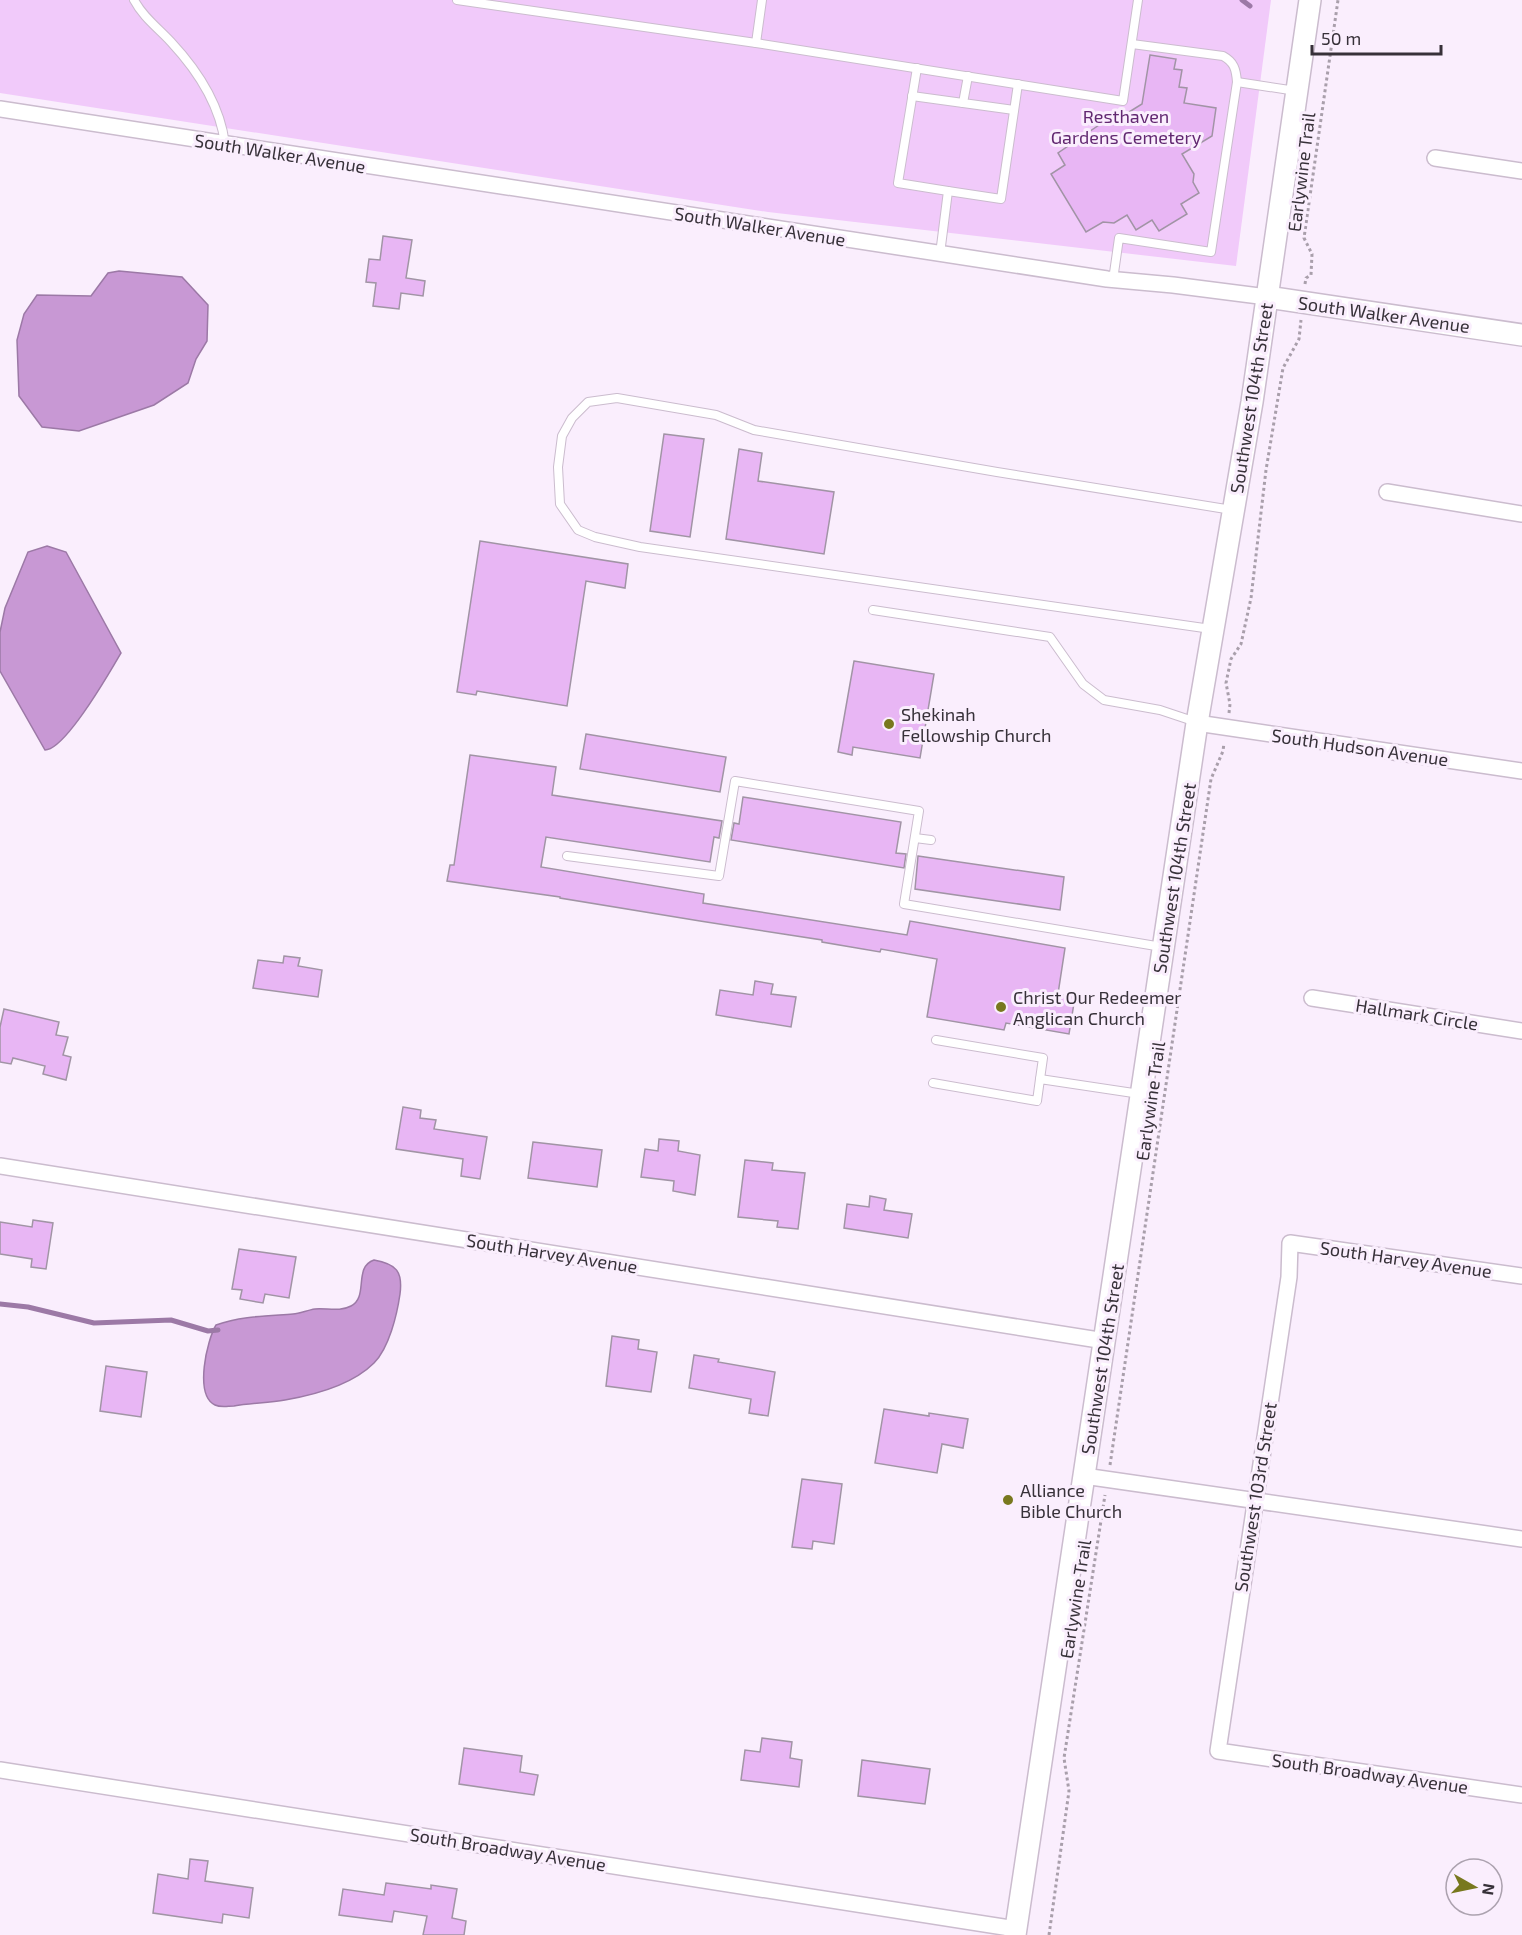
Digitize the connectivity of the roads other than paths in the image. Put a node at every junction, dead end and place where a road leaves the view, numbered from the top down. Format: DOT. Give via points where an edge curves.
graph roads {
  1 [pos="134,0"];
  2 [pos="457,0"];
  3 [pos="762,0"];
  4 [pos="1138,0"];
  5 [pos="1310,0"];
  6 [pos="756,43"];
  7 [pos="1132,44"];
  8 [pos="917,68"];
  9 [pos="968,76"];
  10 [pos="1237,82"];
  11 [pos="1018,84"];
  12 [pos="1298,91"];
  13 [pos="912,96"];
  14 [pos="963,103"];
  15 [pos="0,110"];
  16 [pos="1014,110"];
  17 [pos="225,145"];
  18 [pos="1435,158"];
  19 [pos="1522,171"];
  20 [pos="948,191"];
  21 [pos="940,254"];
  22 [pos="1113,280"];
  23 [pos="1267,297"];
  24 [pos="1522,335"];
  25 [pos="1387,492"];
  26 [pos="1233,510"];
  27 [pos="1522,514"];
  28 [pos="873,610"];
  29 [pos="1213,629"];
  30 [pos="1197,723"];
  31 [pos="1522,771"];
  32 [pos="915,838"];
  33 [pos="932,840"];
  34 [pos="567,856"];
  35 [pos="1164,947"];
  36 [pos="1312,998"];
  37 [pos="1522,1031"];
  38 [pos="936,1040"];
  39 [pos="1040,1079"];
  40 [pos="933,1083"];
  41 [pos="1142,1095"];
  42 [pos="0,1166"];
  43 [pos="1290,1242"];
  44 [pos="1522,1275"];
  45 [pos="1105,1341"];
  46 [pos="1084,1476"];
  47 [pos="1254,1500"];
  48 [pos="1522,1539"];
  49 [pos="1218,1751"];
  50 [pos="0,1770"];
  51 [pos="1522,1795"];
  52 [pos="1016,1932"];
  1 -- 17 [label="lane" via="201,79 220,120"];
  2 -- 6 [label="lane"];
  3 -- 6 [label="lane"];
  4 -- 7 [label="lane"];
  5 -- 12 [label="main road, Southwest 104th Street"];
  6 -- 8 [label="lane"];
  7 -- 10 [label="lane" via="1223,56 1231,61"];
  7 -- 11 [label="lane" via="1124,101"];
  8 -- 9 [label="lane"];
  8 -- 13 [label="lane"];
  9 -- 11 [label="lane"];
  9 -- 14 [label="lane"];
  10 -- 12 [label="lane"];
  10 -- 22 [label="lane" via="1211,252 1119,238"];
  11 -- 16 [label="lane"];
  12 -- 23 [label="main road, Southwest 104th Street"];
  13 -- 14 [label="lane"];
  13 -- 20 [label="lane" via="898,183"];
  14 -- 16 [label="lane"];
  15 -- 17 [label="street, South Walker Avenue"];
  16 -- 20 [label="lane" via="1001,199"];
  17 -- 21 [label="street, South Walker Avenue"];
  18 -- 19 [label="street"];
  20 -- 21 [label="lane"];
  21 -- 22 [label="street, South Walker Avenue"];
  22 -- 23 [label="street, South Walker Avenue"];
  23 -- 24 [label="main road, South Walker Avenue"];
  23 -- 26 [label="main road, Southwest 104th Street"];
  25 -- 27 [label="street"];
  26 -- 29 [label="main road, Southwest 104th Street"];
  26 -- 29 [label="lane" via="754,430 716,415 617,398 588,402 562,436 558,467 560,504 578,530 595,537 640,547"];
  28 -- 30 [label="lane" via="1050,637 1083,684 1104,700 1161,711"];
  29 -- 30 [label="main road, Southwest 104th Street"];
  30 -- 31 [label="street, South Hudson Avenue"];
  30 -- 35 [label="main road, Southwest 104th Street"];
  32 -- 33 [label="lane"];
  32 -- 34 [label="lane" via="919,811 735,781 719,876"];
  32 -- 35 [label="lane" via="904,904"];
  35 -- 41 [label="main road, Southwest 104th Street"];
  36 -- 37 [label="street, Hallmark Circle"];
  38 -- 39 [label="lane" via="1043,1058"];
  39 -- 40 [label="lane" via="1037,1101"];
  39 -- 41 [label="lane"];
  41 -- 45 [label="main road, Southwest 104th Street"];
  42 -- 45 [label="street, South Harvey Avenue"];
  43 -- 44 [label="street, South Harvey Avenue"];
  43 -- 47 [label="street, Southwest 103rd Street"];
  45 -- 46 [label="main road, Southwest 104th Street"];
  46 -- 47 [label="street"];
  46 -- 52 [label="main road, Southwest 104th Street"];
  47 -- 48 [label="street"];
  47 -- 49 [label="street, Southwest 103rd Street"];
  49 -- 51 [label="street, South Broadway Avenue"];
  50 -- 52 [label="street, South Broadway Avenue"];
}
